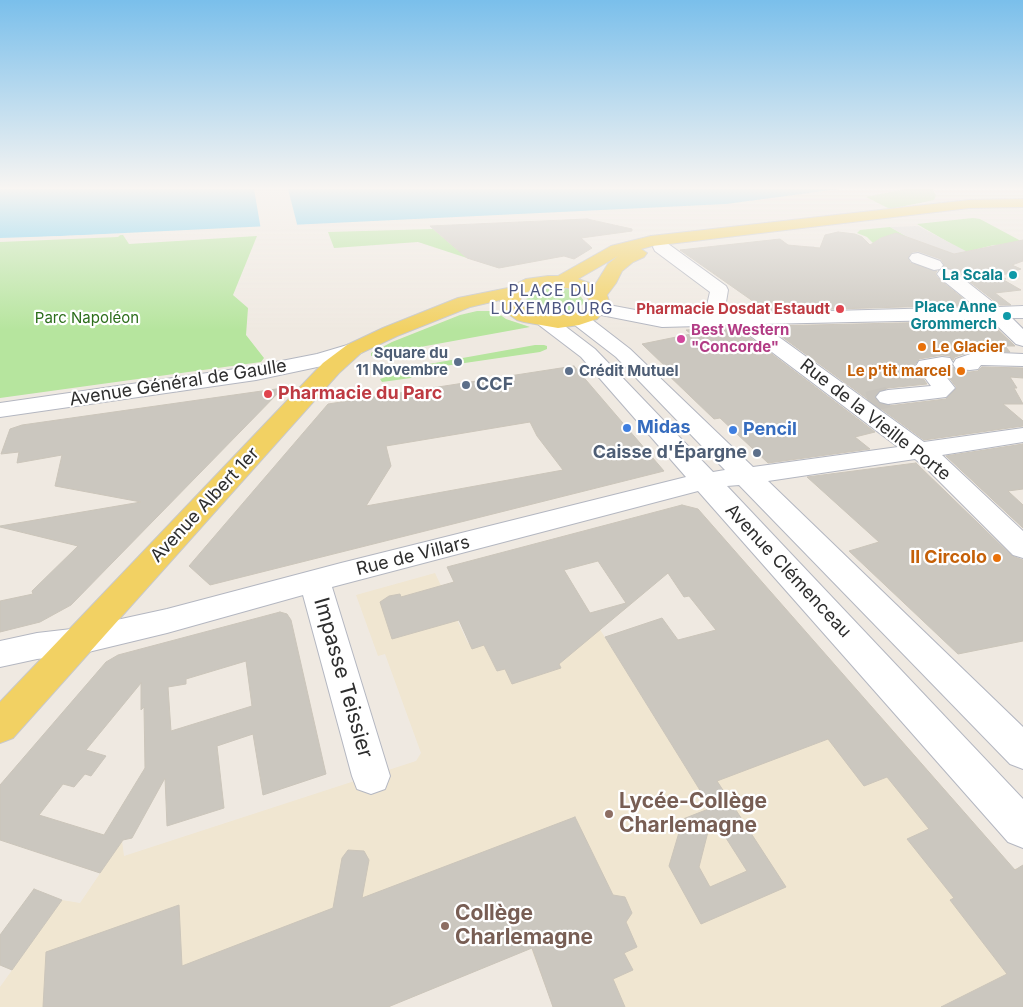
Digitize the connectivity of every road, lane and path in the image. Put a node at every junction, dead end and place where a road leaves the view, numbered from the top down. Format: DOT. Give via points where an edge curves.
graph roads {
  1 [pos="694,236"];
  2 [pos="752,236"];
  3 [pos="666,251"];
  4 [pos="933,266"];
  5 [pos="561,282"];
  6 [pos="512,299"];
  7 [pos="591,308"];
  8 [pos="1023,312"];
  9 [pos="991,314"];
  10 [pos="725,317"];
  11 [pos="546,321"];
  12 [pos="662,321"];
  13 [pos="354,349"];
  14 [pos="1021,350"];
  15 [pos="623,353"];
  16 [pos="297,388"];
  17 [pos="871,401"];
  18 [pos="0,410"];
  19 [pos="0,417"];
  20 [pos="1023,435"];
  21 [pos="918,450"];
  22 [pos="746,474"];
  23 [pos="705,481"];
  24 [pos="1023,548"];
  25 [pos="315,581"];
  26 [pos="80,641"];
  27 [pos="0,654"];
  28 [pos="0,728"];
  29 [pos="1023,752"];
  30 [pos="371,776"];
  31 [pos="1023,828"];
  1 -- 5 [label="main road" via="644,242 617,250"];
  2 -- 3 [label="main road"];
  3 -- 7 [label="main road" via="627,258 614,268"];
  3 -- 10 [label="street" via="719,290"];
  4 -- 9 [label="street"];
  5 -- 6 [label="main road" via="526,285"];
  5 -- 7 [label="main road" via="580,285"];
  6 -- 11 [label="main road" via="524,316"];
  6 -- 13 [label="main road, Avenue Albert 1er" via="434,316"];
  7 -- 11 [label="main road"];
  7 -- 12 [label="street"];
  7 -- 15 [label="street, Avenue Clémenceau"];
  8 -- 9 [label="street"];
  9 -- 10 [label="street"];
  9 -- 14 [label="street"];
  10 -- 12 [label="street"];
  10 -- 17 [label="street, Rue de la Vieille Porte"];
  11 -- 23 [label="street, Avenue Clémenceau" via="588,353"];
  12 -- 15 [label="street" via="634,333"];
  13 -- 16 [label="main road, Avenue Albert 1er" via="331,368"];
  13 -- 18 [label="street, Avenue Général de Gaulle" via="322,360 256,374"];
  14 -- 17 [label="street" via="976,358 970,364 927,366 944,388 938,392"];
  15 -- 22 [label="street, Avenue Clémenceau"];
  16 -- 19 [label="street, Avenue Général de Gaulle"];
  16 -- 26 [label="main road, Avenue Albert 1er"];
  17 -- 21 [label="street, Rue de la Vieille Porte"];
  20 -- 21 [label="street, Rue de Villars"];
  21 -- 22 [label="street, Rue de Villars" via="801,469"];
  21 -- 24 [label="street, Rue de la Vieille Porte" via="936,463"];
  22 -- 23 [label="street, Rue de Villars"];
  22 -- 29 [label="street, Avenue Clémenceau"];
  23 -- 25 [label="street, Rue de Villars"];
  23 -- 31 [label="street, Avenue Clémenceau"];
  25 -- 26 [label="street, Rue de Villars"];
  25 -- 30 [label="street, Impasse Teissier"];
  26 -- 27 [label="street, Rue de Villars"];
  26 -- 28 [label="main road, Avenue Albert 1er"];
}
